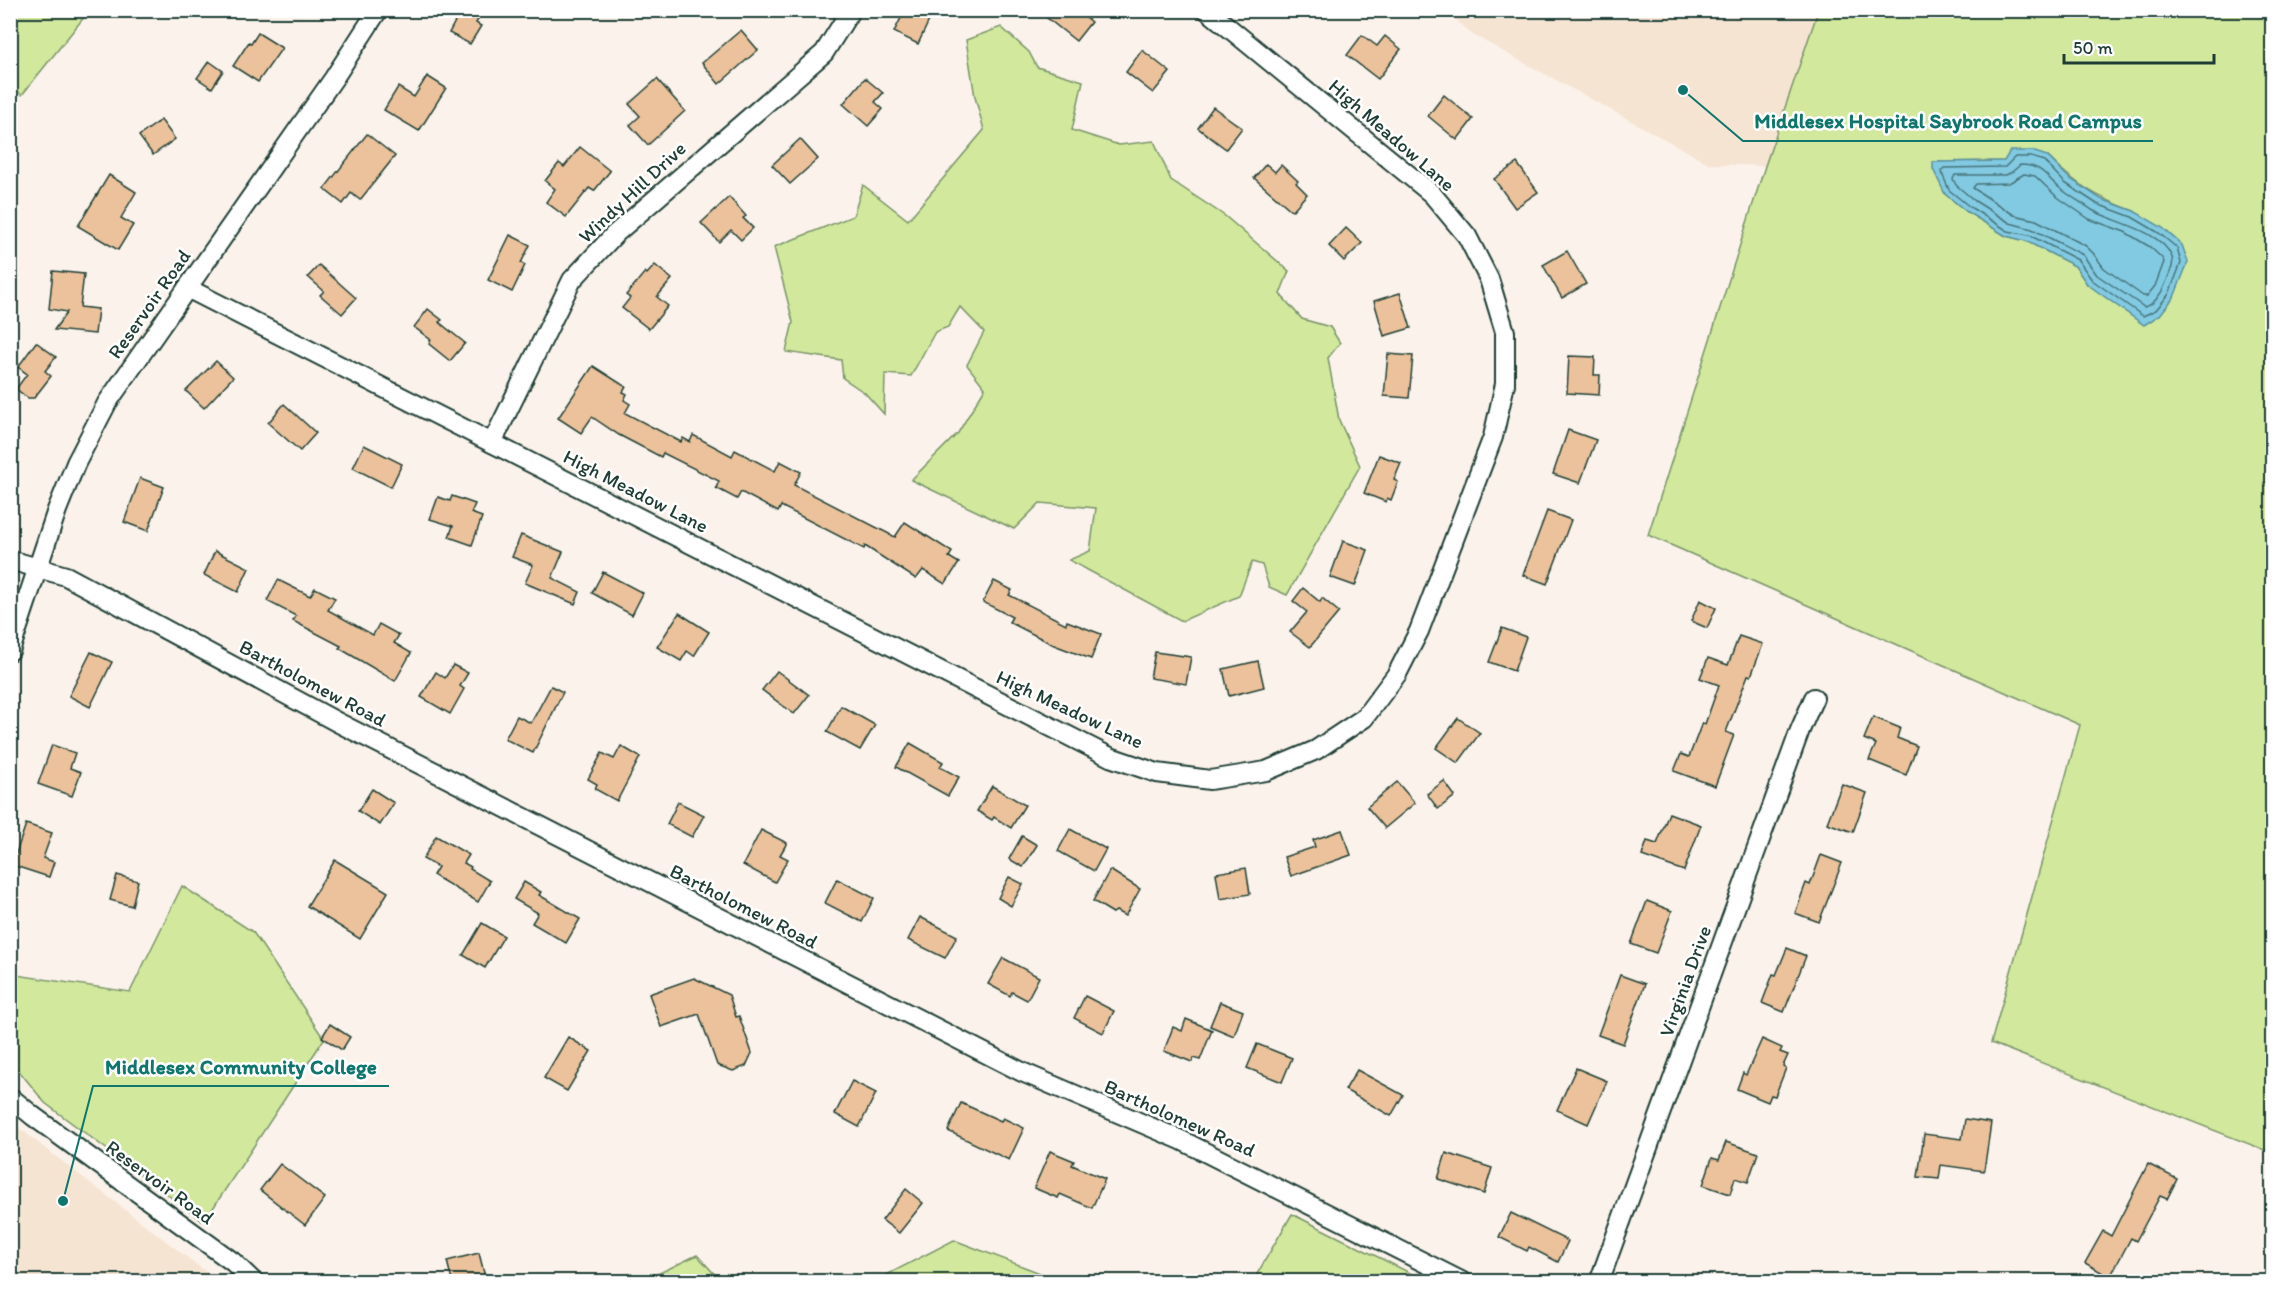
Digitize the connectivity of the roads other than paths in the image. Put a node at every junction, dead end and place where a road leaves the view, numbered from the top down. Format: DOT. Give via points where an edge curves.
graph roads {
  1 [pos="378,10"];
  2 [pos="851,10"];
  3 [pos="1207,10"];
  4 [pos="187,288"];
  5 [pos="492,443"];
  6 [pos="10,560"];
  7 [pos="37,568"];
  8 [pos="10,651"];
  9 [pos="1814,698"];
  10 [pos="10,1097"];
  11 [pos="254,1281"];
  12 [pos="1463,1281"];
  13 [pos="1599,1281"];
  1 -- 4 [label="street, Reservoir Road"];
  2 -- 5 [label="street, Windy Hill Drive" via="824,52 615,234 572,280"];
  3 -- 5 [label="street, High Meadow Lane" via="1432,194 1476,253 1489,279 1505,332 1505,384 1493,437 1419,631 1397,674 1364,718 1316,750 1266,771 1210,780 1157,773 1110,757"];
  4 -- 5 [label="street, High Meadow Lane"];
  4 -- 7 [label="street, Reservoir Road" via="107,403 76,463"];
  6 -- 7 [label="street, Bartholomew Road"];
  7 -- 8 [label="street, Reservoir Road"];
  7 -- 12 [label="street, Bartholomew Road" via="66,576 337,722 1011,1067 1181,1140"];
  9 -- 13 [label="street, Virginia Drive"];
  10 -- 11 [label="street, Reservoir Road"];
}
